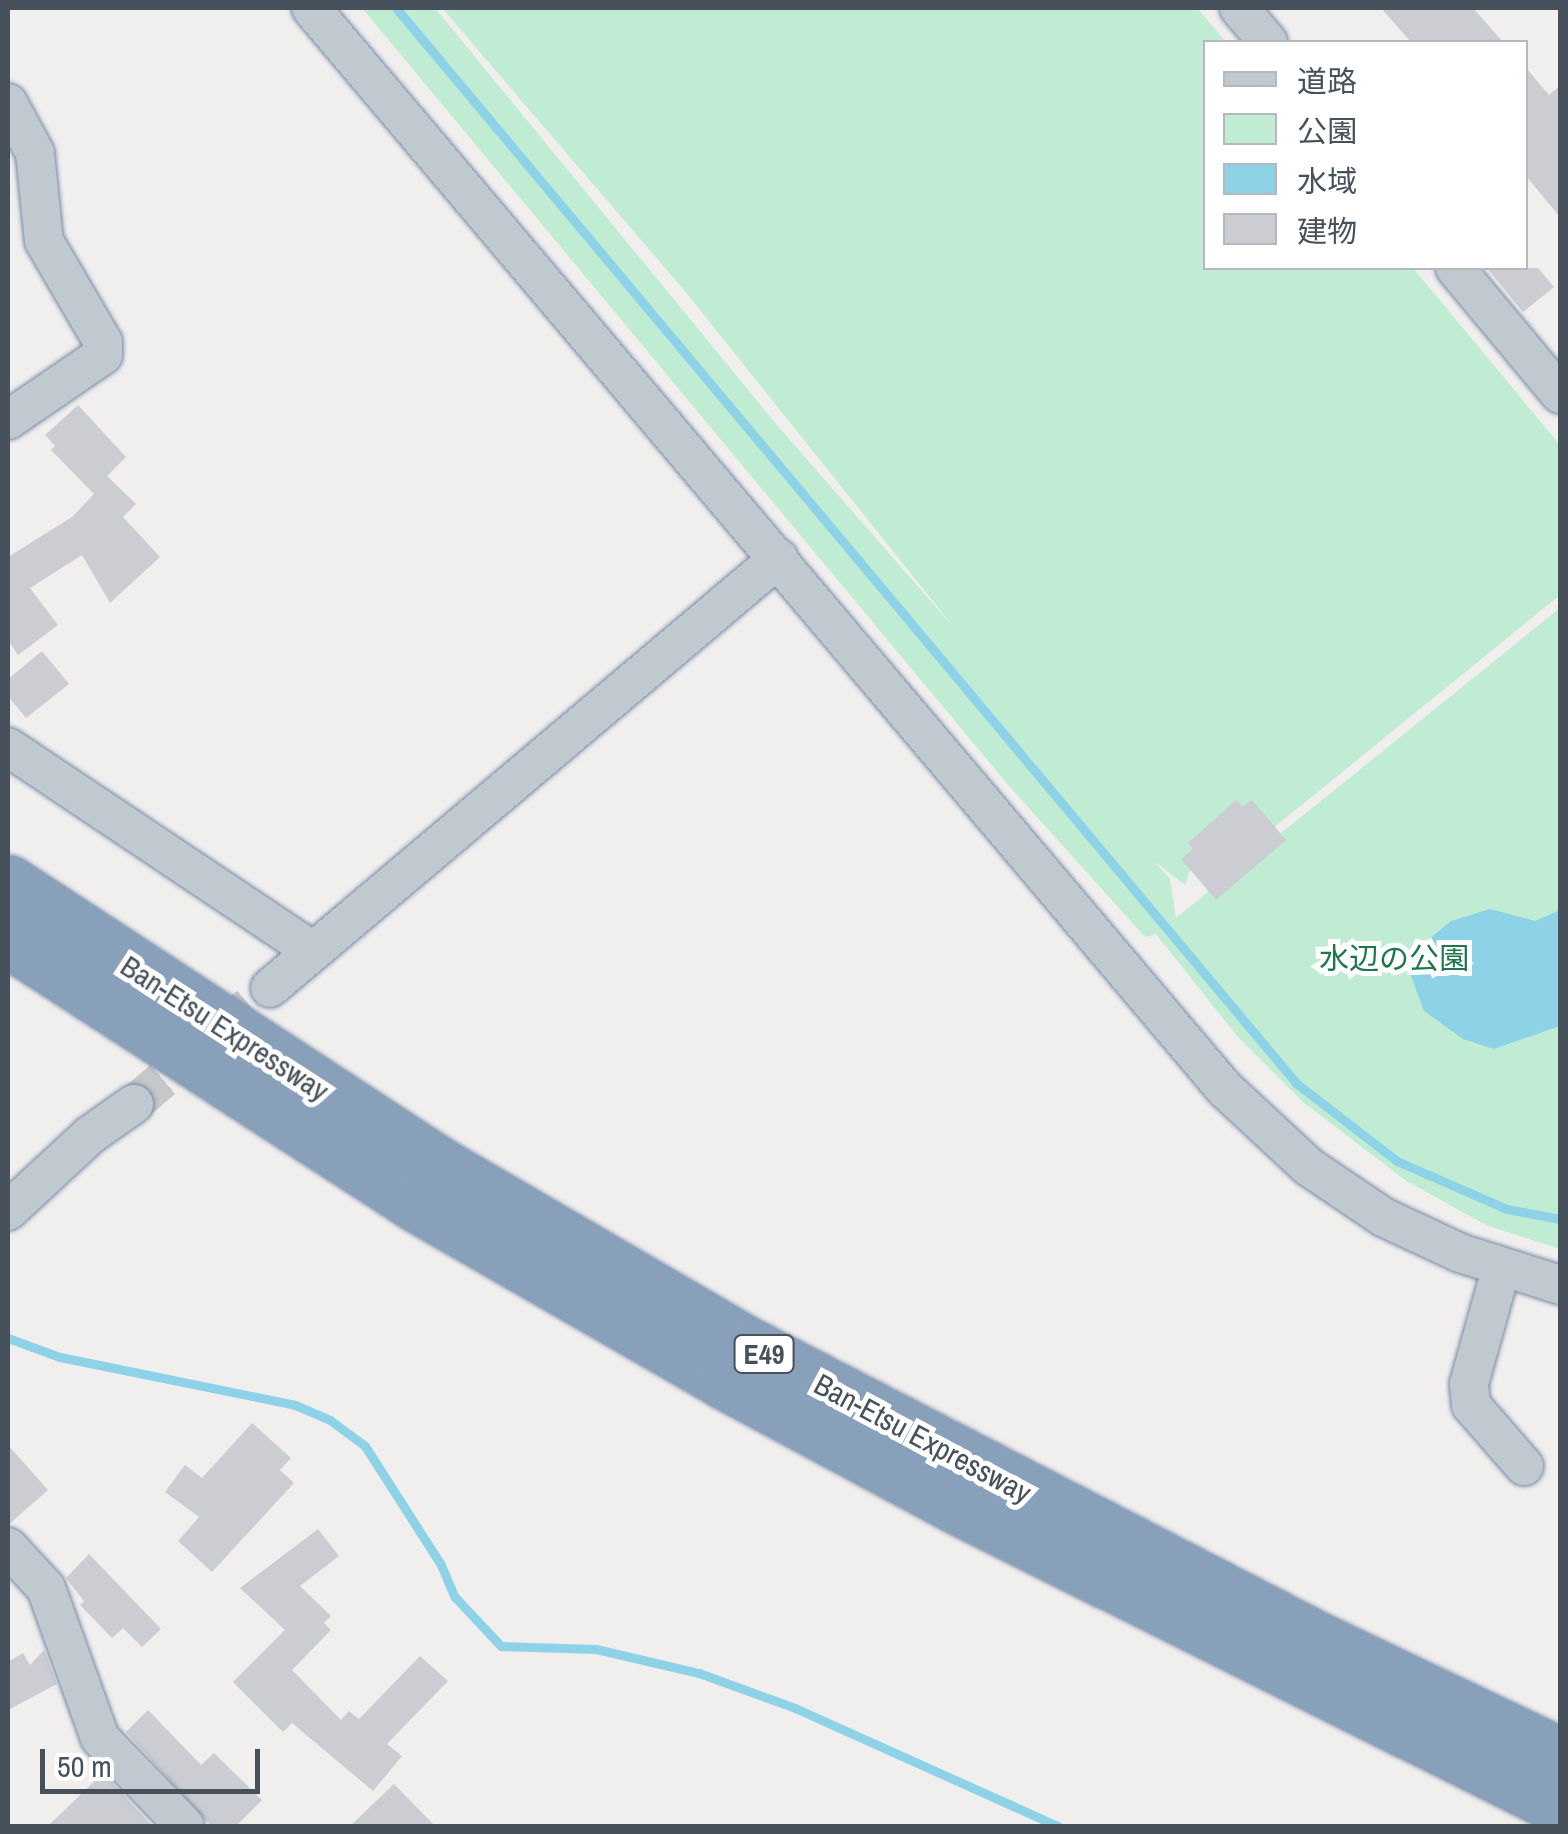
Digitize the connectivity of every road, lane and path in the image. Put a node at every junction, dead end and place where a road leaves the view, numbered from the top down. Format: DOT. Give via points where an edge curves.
graph roads {
  1 [pos="312,8"];
  2 [pos="1239,8"];
  3 [pos="1266,40"];
  4 [pos="8,103"];
  5 [pos="1457,270"];
  6 [pos="1560,394"];
  7 [pos="8,420"];
  8 [pos="779,558"];
  9 [pos="8,747"];
  10 [pos="8,883"];
  11 [pos="8,938"];
  12 [pos="311,950"];
  13 [pos="270,988"];
  14 [pos="134,1104"];
  15 [pos="8,1211"];
  16 [pos="1560,1285"];
  17 [pos="1496,1287"];
  18 [pos="1524,1466"];
  19 [pos="8,1547"];
  20 [pos="1560,1756"];
  21 [pos="1560,1806"];
  22 [pos="184,1826"];
  1 -- 8 [label="street"];
  2 -- 3 [label="street"];
  4 -- 7 [label="street" via="34,153 44,241 103,342 103,355"];
  5 -- 6 [label="street"];
  8 -- 12 [label="street"];
  8 -- 16 [label="street" via="1263,1126 1383,1217 1444,1247"];
  9 -- 12 [label="street"];
  10 -- 20 [label="highway, Ban-Etsu Expressway / E49" via="436,1164 749,1346 1285,1624"];
  11 -- 21 [label="highway, Ban-Etsu Expressway / E49" via="416,1203 725,1381 958,1506"];
  12 -- 13 [label="street"];
  14 -- 15 [label="street"];
  17 -- 18 [label="street" via="1469,1384 1471,1405"];
  19 -- 22 [label="street" via="46,1588 100,1738"];
}
